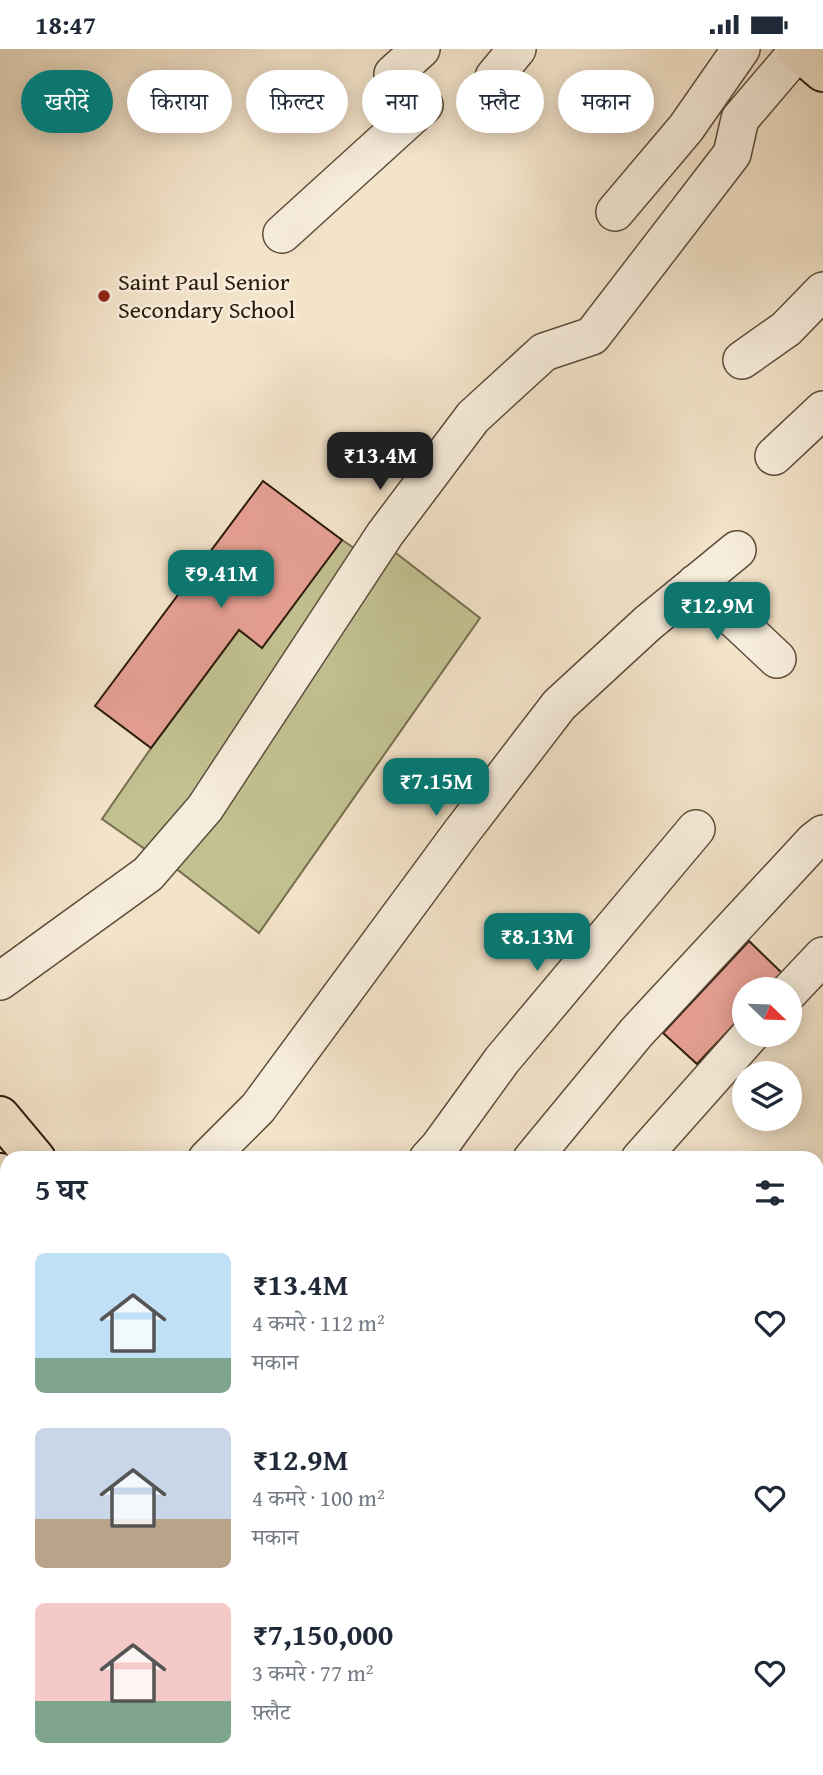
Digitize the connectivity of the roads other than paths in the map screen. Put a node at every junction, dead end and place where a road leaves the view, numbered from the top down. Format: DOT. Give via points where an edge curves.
graph roads {
  1 [pos="421,49"];
  2 [pos="517,49"];
  3 [pos="741,49"];
  4 [pos="812,61"];
  5 [pos="500,70"];
  6 [pos="615,212"];
  7 [pos="282,234"];
  8 [pos="823,291"];
  9 [pos="742,360"];
  10 [pos="823,410"];
  11 [pos="774,456"];
  12 [pos="737,550"];
  13 [pos="696,583"];
  14 [pos="777,659"];
  15 [pos="696,829"];
  16 [pos="823,834"];
  17 [pos="823,956"];
  18 [pos="802,978"];
  19 [pos="0,981"];
  20 [pos="739,1047"];
  21 [pos="0,1117"];
  22 [pos="29,1151"];
  23 [pos="215,1151"];
  24 [pos="434,1151"];
  25 [pos="539,1151"];
  26 [pos="647,1151"];
  1 -- 7 [label="street" via="393,74 424,105"];
  2 -- 5 [label="street"];
  3 -- 6 [label="street" via="686,128"];
  4 -- 19 [label="street" via="740,119 732,154 592,336 544,352 472,417 385,534 205,808 148,874"];
  8 -- 9 [label="street" via="786,329"];
  10 -- 11 [label="street"];
  12 -- 13 [label="street"];
  13 -- 14 [label="street"];
  13 -- 23 [label="street" via="559,705 258,1108"];
  15 -- 24 [label="street" via="502,1060"];
  16 -- 25 [label="street" via="636,1033"];
  17 -- 18 [label="street"];
  20 -- 26 [label="street"];
  21 -- 22 [label="highway"];
}
